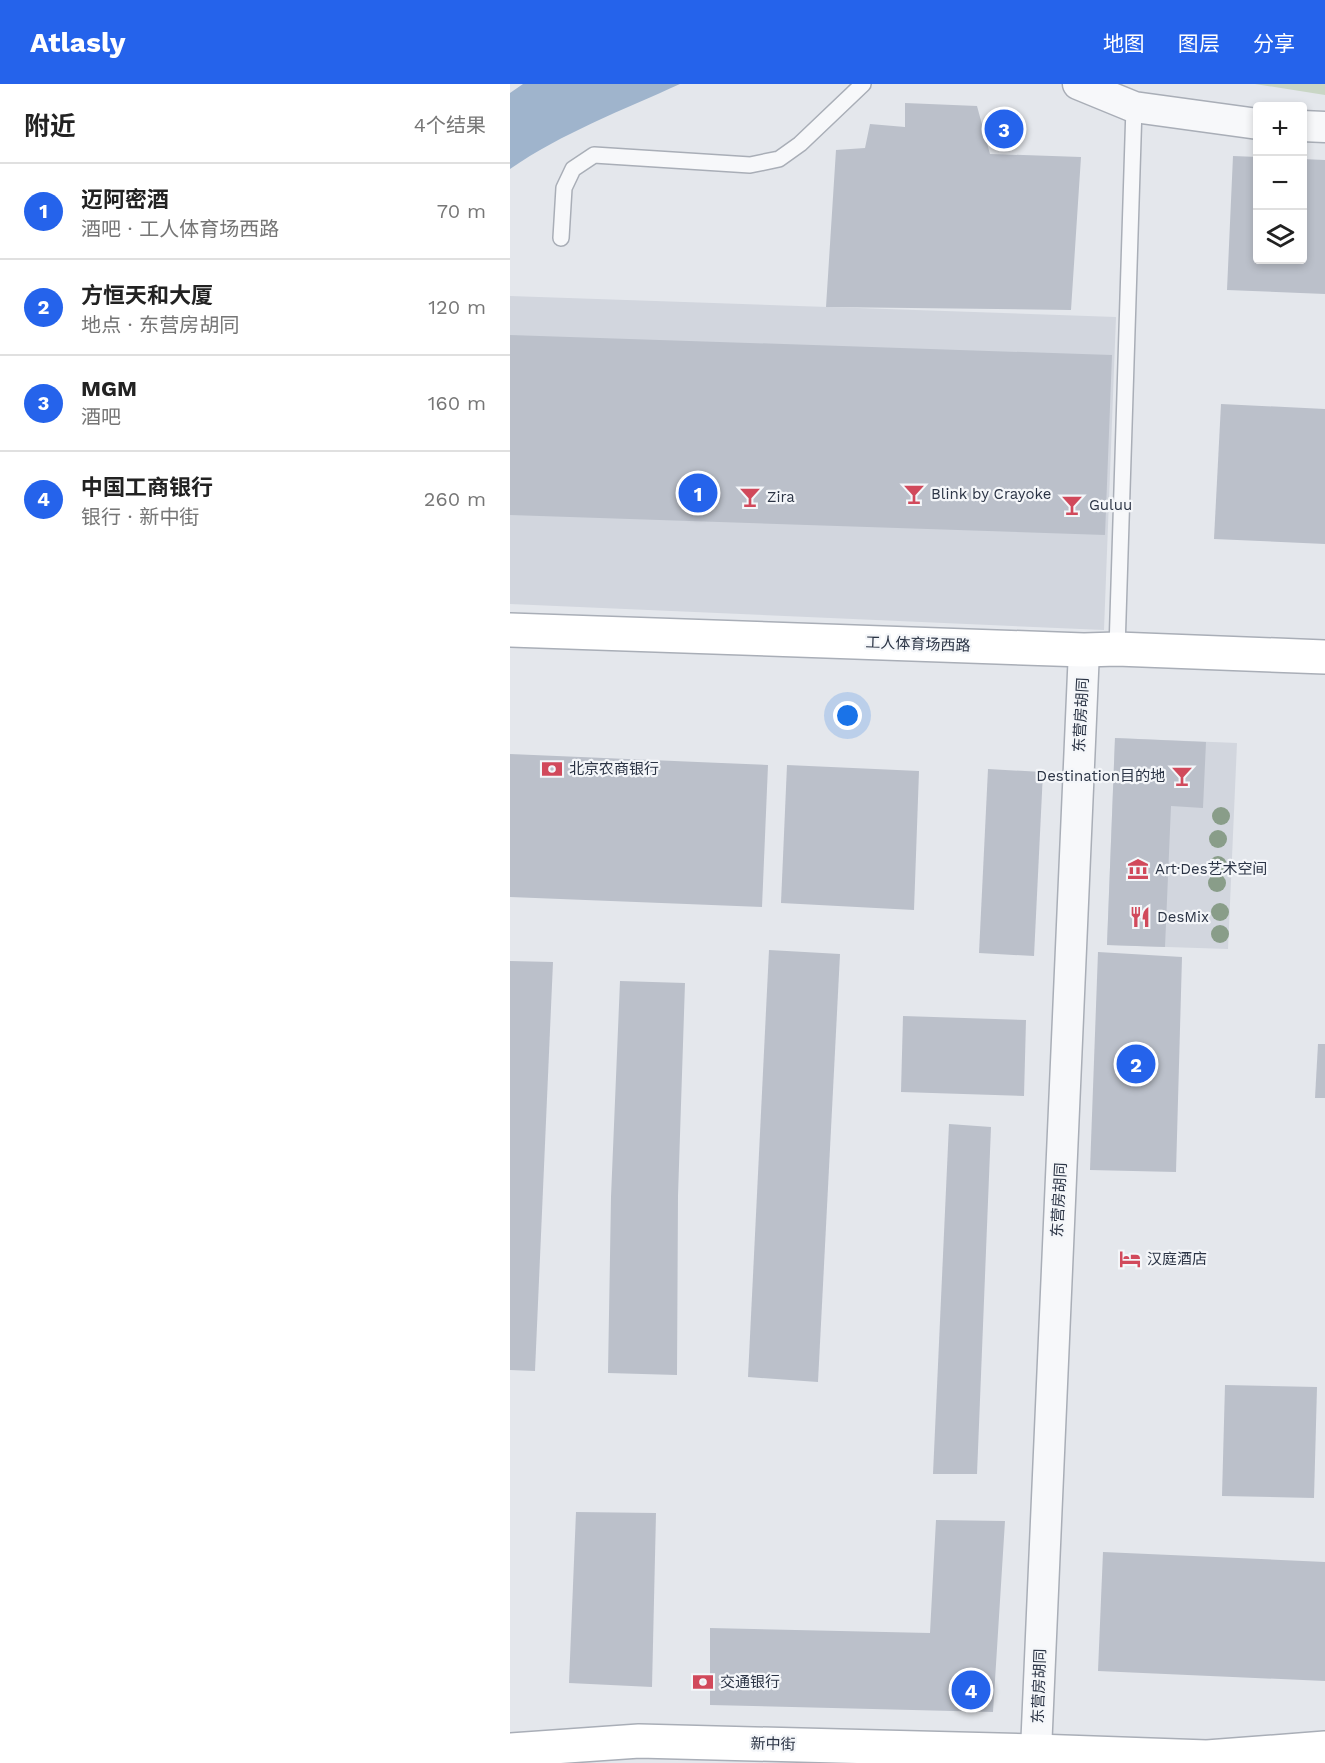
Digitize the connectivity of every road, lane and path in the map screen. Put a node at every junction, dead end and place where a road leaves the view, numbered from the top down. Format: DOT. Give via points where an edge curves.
graph roads {
  1 [pos="863,84"];
  2 [pos="1078,84"];
  3 [pos="1134,106"];
  4 [pos="1253,123"];
  5 [pos="1307,126"];
  6 [pos="1325,127"];
  7 [pos="561,238"];
  8 [pos="510,630"];
  9 [pos="1117,649"];
  10 [pos="1084,650"];
  11 [pos="1325,657"];
  12 [pos="1325,1748"];
  13 [pos="510,1750"];
  14 [pos="1037,1757"];
  1 -- 7 [label="lane" via="779,159 750,165 594,155 573,169 564,188"];
  2 -- 3 [label="street"];
  3 -- 4 [label="street"];
  3 -- 9 [label="lane"];
  5 -- 6 [label="street"];
  8 -- 10 [label="street, 工人体育场西路"];
  9 -- 10 [label="street, 工人体育场西路"];
  9 -- 11 [label="street, 工人体育场西路"];
  10 -- 14 [label="street, 东营房胡同"];
  12 -- 14 [label="street, 新中街" via="1207,1757"];
  13 -- 14 [label="street, 新中街" via="639,1747"];
}
